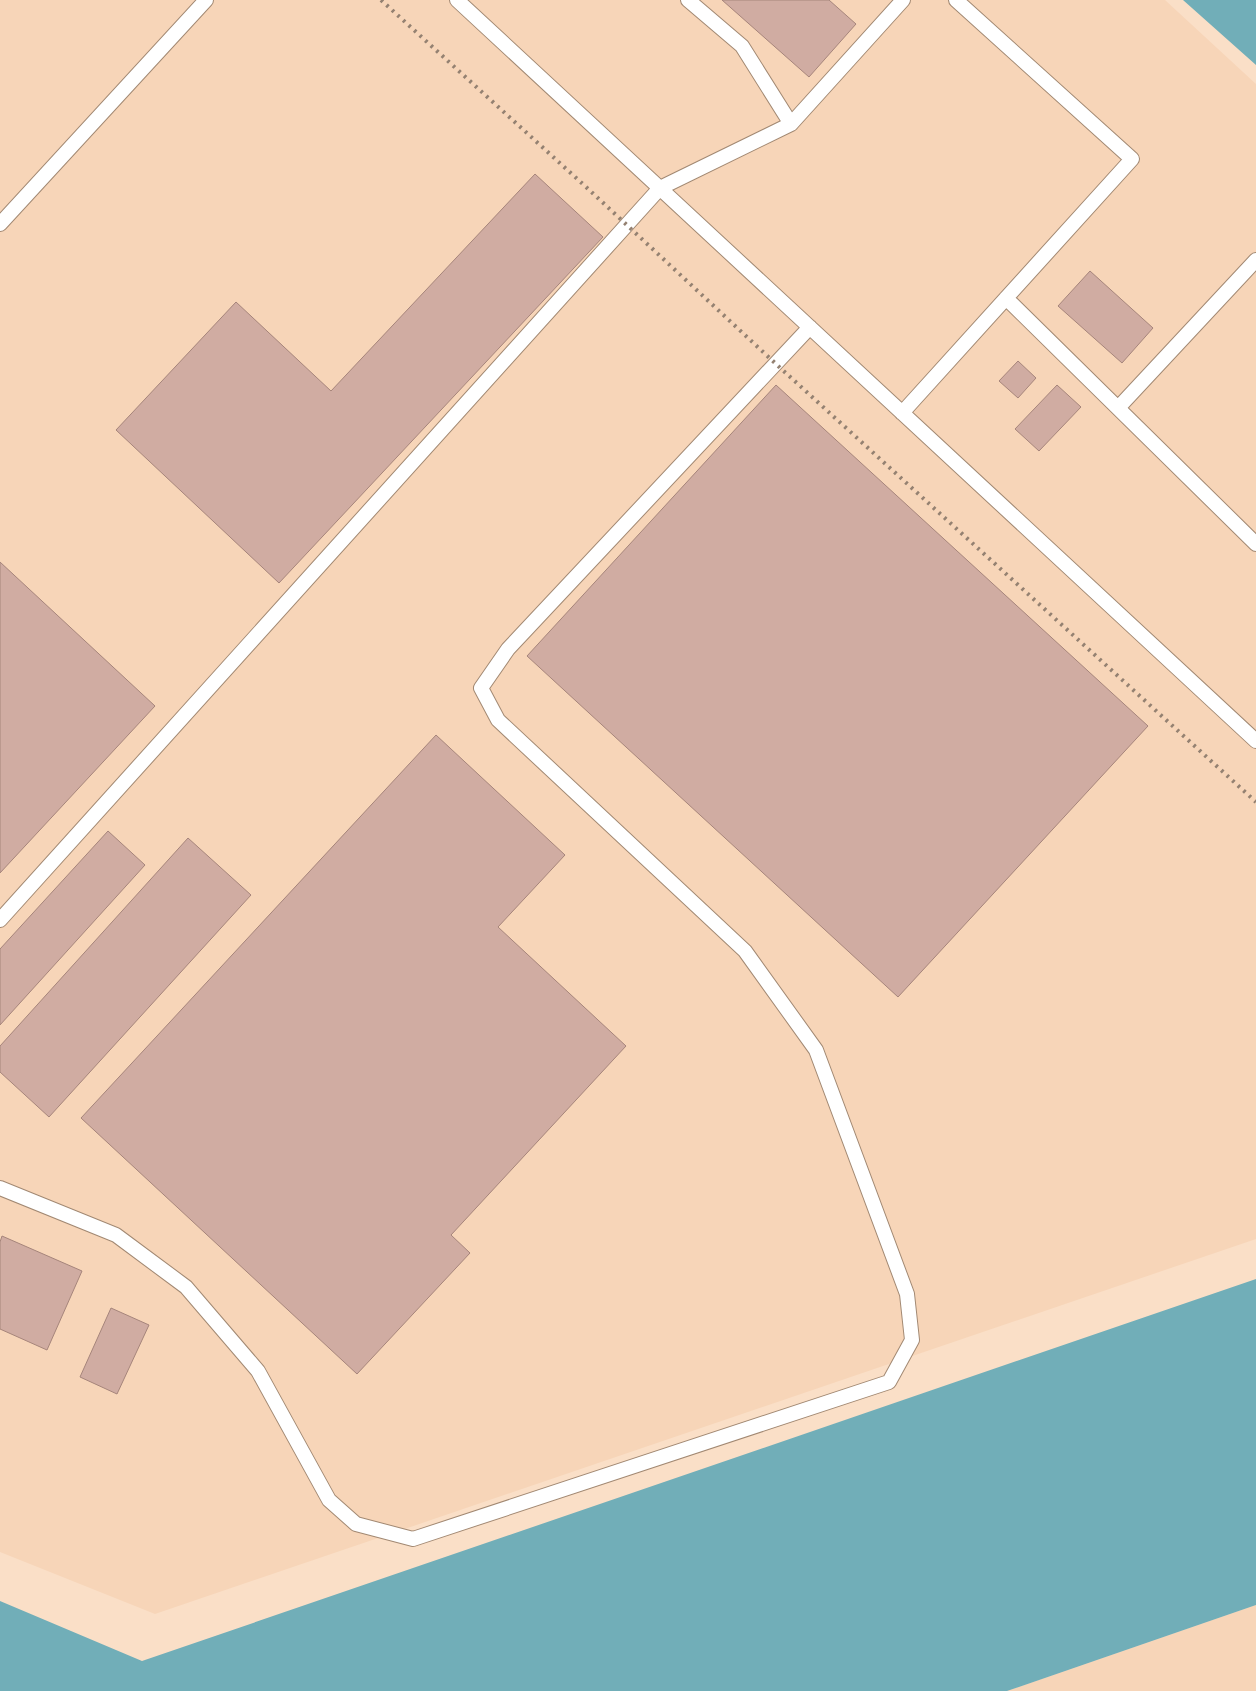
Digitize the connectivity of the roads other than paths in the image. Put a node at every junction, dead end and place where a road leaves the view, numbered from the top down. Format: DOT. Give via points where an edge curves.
graph roads {
  1 [pos="206,0"];
  2 [pos="457,0"];
  3 [pos="688,0"];
  4 [pos="903,0"];
  5 [pos="956,0"];
  6 [pos="791,124"];
  7 [pos="660,188"];
  8 [pos="0,224"];
  9 [pos="1256,260"];
  10 [pos="1006,298"];
  11 [pos="810,328"];
  12 [pos="1118,408"];
  13 [pos="902,413"];
  14 [pos="1256,544"];
  15 [pos="1256,741"];
  16 [pos="0,920"];
  17 [pos="0,1188"];
  1 -- 8 [label="lane"];
  2 -- 7 [label="lane"];
  3 -- 6 [label="lane" via="742,46"];
  4 -- 6 [label="lane"];
  5 -- 10 [label="lane" via="1132,159"];
  6 -- 7 [label="lane"];
  7 -- 11 [label="lane"];
  7 -- 16 [label="lane"];
  9 -- 12 [label="lane"];
  10 -- 12 [label="lane"];
  10 -- 13 [label="lane"];
  11 -- 13 [label="lane"];
  11 -- 17 [label="lane" via="508,649 481,688 498,720 745,951 816,1050 907,1294 912,1340 890,1382 413,1539 356,1524 328,1500 258,1371 186,1287 116,1235"];
  12 -- 14 [label="lane"];
  13 -- 15 [label="lane"];
}
